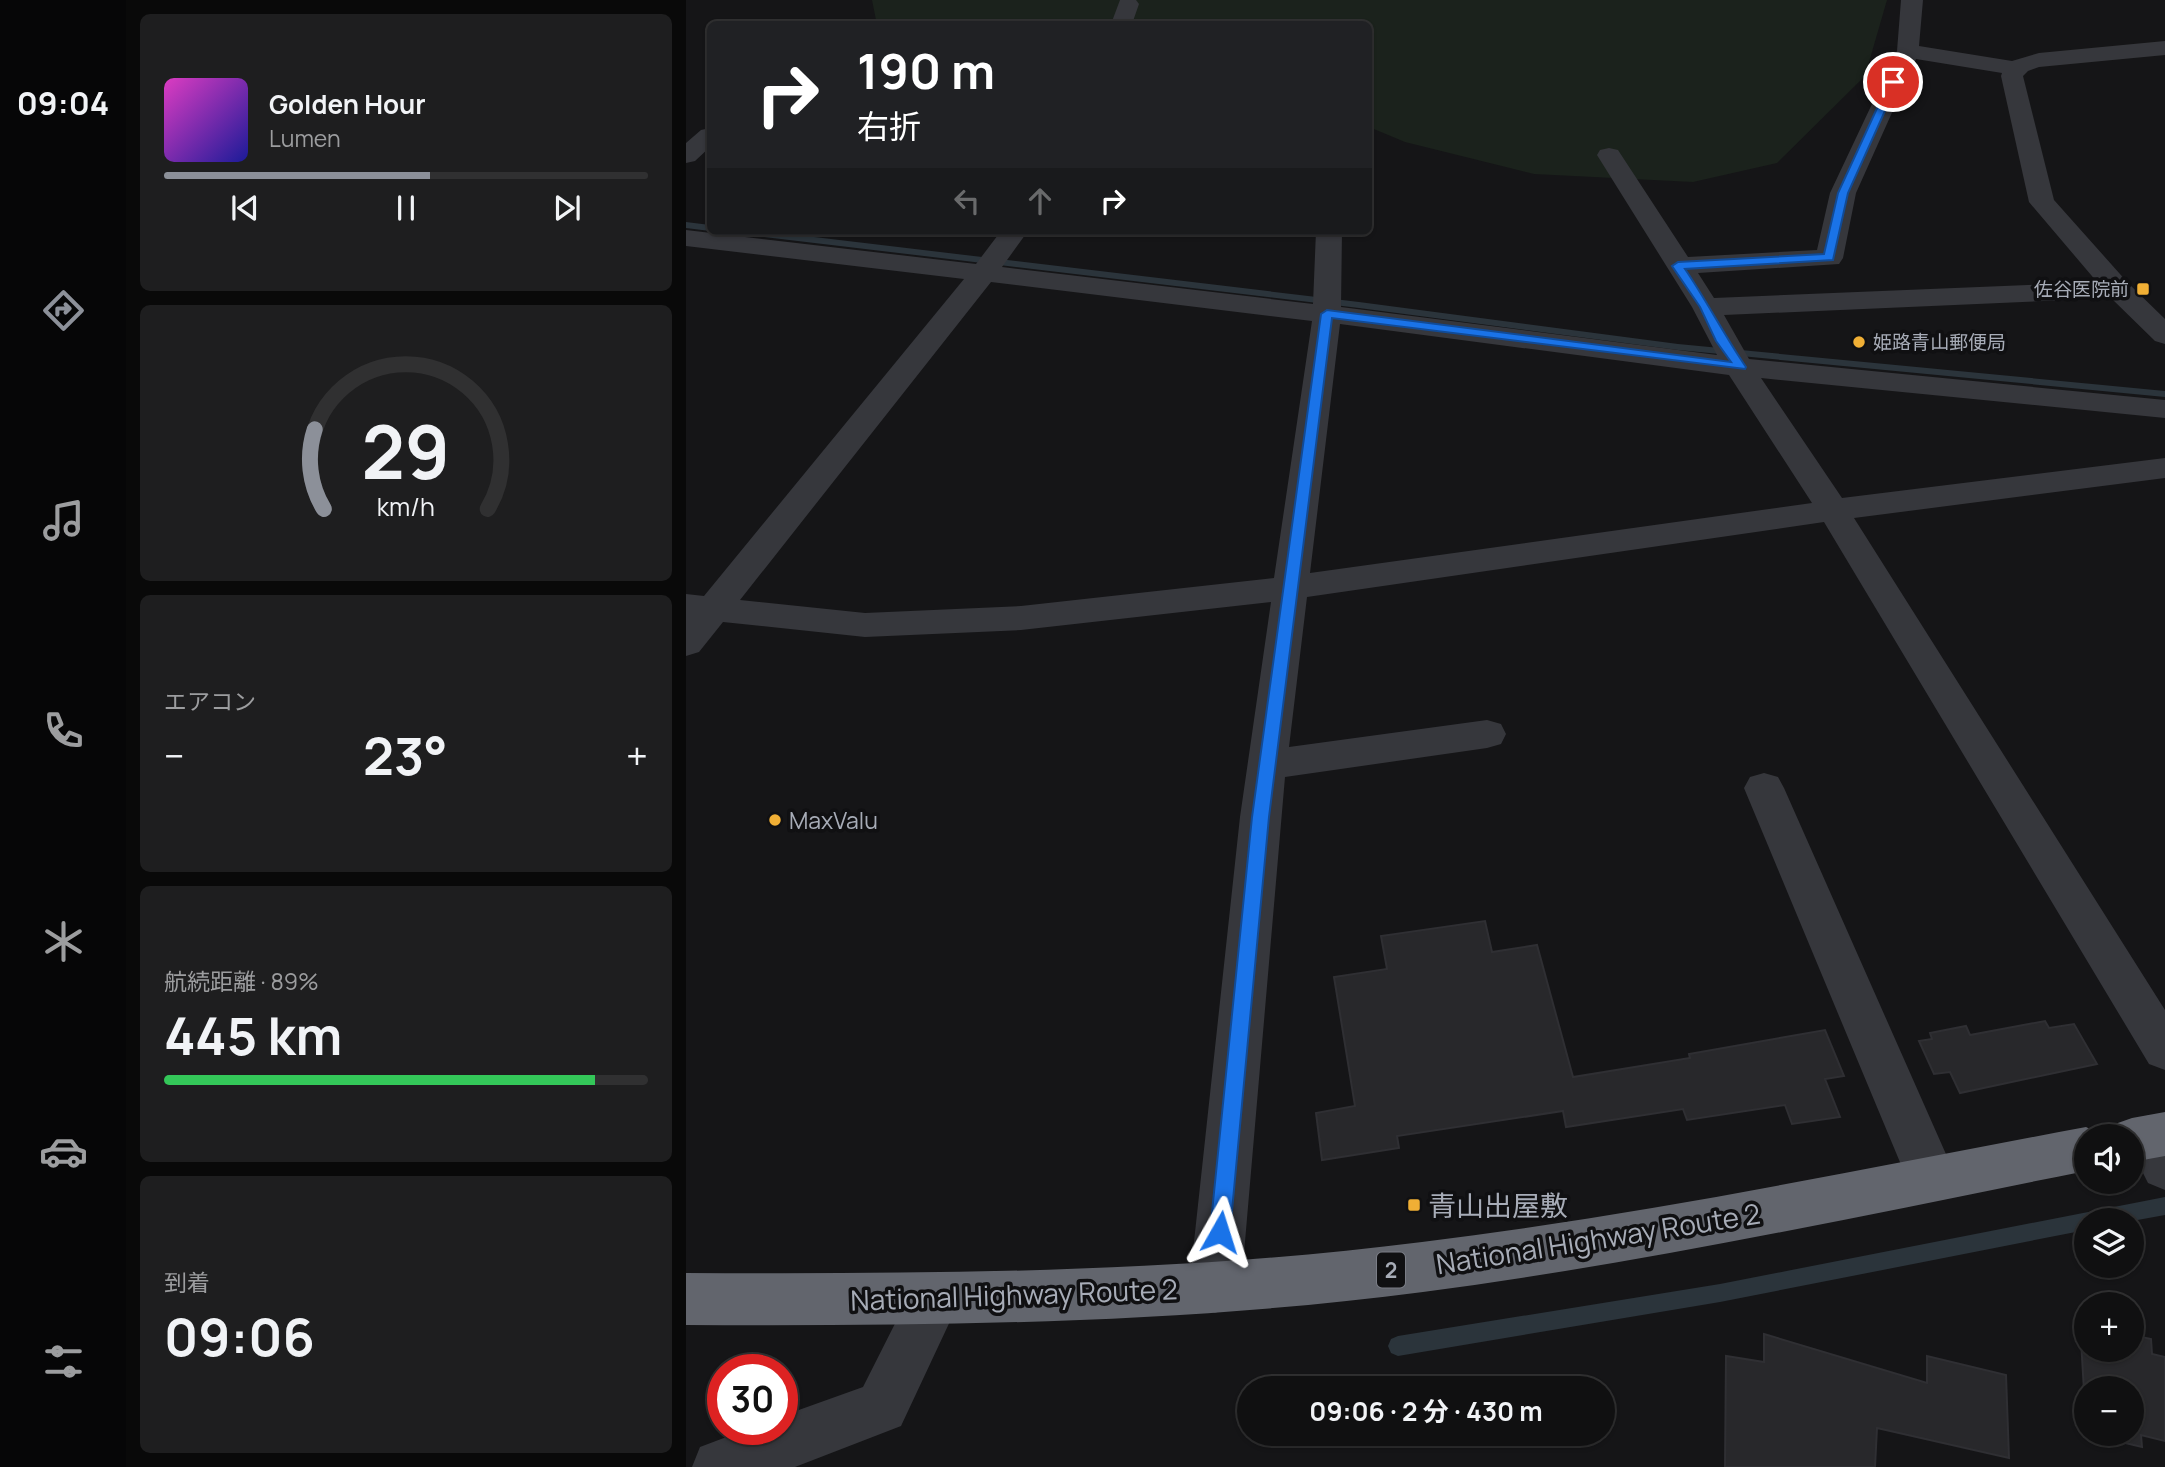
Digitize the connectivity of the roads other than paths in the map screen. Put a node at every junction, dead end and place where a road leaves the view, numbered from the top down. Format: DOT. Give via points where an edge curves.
graph roads {
  1 [pos="1912,0"];
  2 [pos="2165,48"];
  3 [pos="1908,51"];
  4 [pos="2015,68"];
  5 [pos="707,138"];
  6 [pos="1609,155"];
  7 [pos="686,156"];
  8 [pos="1012,235"];
  9 [pos="1329,235"];
  10 [pos="686,238"];
  11 [pos="991,264"];
  12 [pos="1678,266"];
  13 [pos="2118,289"];
  14 [pos="1327,303"];
  15 [pos="1706,307"];
  16 [pos="2165,335"];
  17 [pos="1731,354"];
  18 [pos="2165,409"];
  19 [pos="2165,468"];
  20 [pos="1833,510"];
  21 [pos="1289,587"];
  22 [pos="699,608"];
  23 [pos="686,643"];
  24 [pos="1487,734"];
  25 [pos="1267,765"];
  26 [pos="1764,788"];
  27 [pos="2165,1050"];
  28 [pos="2074,1151"];
  29 [pos="1932,1179"];
  30 [pos="1215,1288"];
  31 [pos="686,1299"];
  32 [pos="934,1300"];
  33 [pos="720,1467"];
  1 -- 3 [label="street"];
  2 -- 4 [label="street" via="2039,60"];
  3 -- 4 [label="street"];
  3 -- 12 [label="street" via="1843,193 1829,258"];
  4 -- 13 [label="street" via="2013,85 2042,202"];
  5 -- 7 [label="street"];
  6 -- 12 [label="street"];
  8 -- 11 [label="street"];
  9 -- 14 [label="street"];
  10 -- 11 [label="street"];
  11 -- 14 [label="street"];
  11 -- 22 [label="street"];
  12 -- 15 [label="street"];
  13 -- 15 [label="street"];
  13 -- 16 [label="street"];
  14 -- 17 [label="street"];
  14 -- 21 [label="street"];
  15 -- 17 [label="street"];
  17 -- 18 [label="street"];
  17 -- 20 [label="street"];
  19 -- 20 [label="street"];
  20 -- 21 [label="street"];
  20 -- 27 [label="street"];
  21 -- 22 [label="street" via="1021,618 865,625"];
  21 -- 25 [label="street"];
  22 -- 23 [label="street"];
  24 -- 25 [label="street"];
  25 -- 30 [label="street"];
  26 -- 29 [label="street"];
  28 -- 29 [label="highway, National Highway Route 2 / 2"];
  29 -- 30 [label="highway, National Highway Route 2 / 2" via="1712,1221 1423,1266"];
  30 -- 32 [label="highway, National Highway Route 2 / 2"];
  31 -- 32 [label="highway, National Highway Route 2 / 2"];
  32 -- 33 [label="street" via="882,1407"];
}
